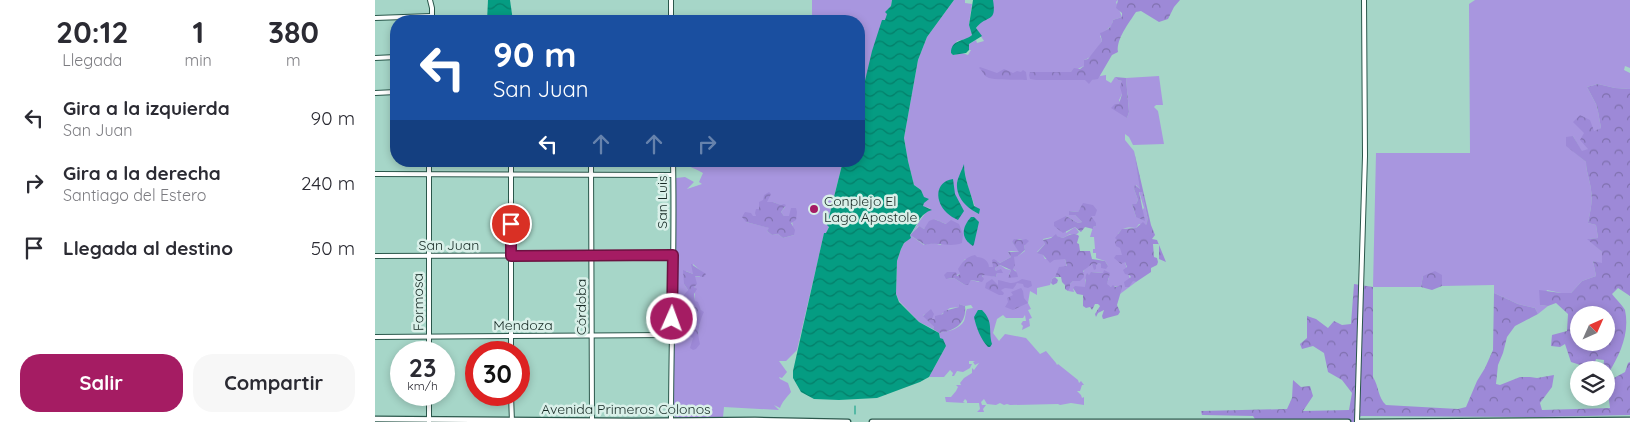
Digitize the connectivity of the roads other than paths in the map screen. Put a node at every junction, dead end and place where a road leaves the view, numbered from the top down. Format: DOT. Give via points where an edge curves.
graph roads {
  1 [pos="430,0"];
  2 [pos="671,0"];
  3 [pos="1365,0"];
  4 [pos="432,15"];
  5 [pos="671,15"];
  6 [pos="390,17"];
  7 [pos="375,18"];
  8 [pos="390,57"];
  9 [pos="375,58"];
  10 [pos="390,92"];
  11 [pos="375,93"];
  12 [pos="429,167"];
  13 [pos="511,167"];
  14 [pos="591,167"];
  15 [pos="673,167"];
  16 [pos="375,174"];
  17 [pos="428,174"];
  18 [pos="511,175"];
  19 [pos="591,175"];
  20 [pos="673,176"];
  21 [pos="673,255"];
  22 [pos="375,256"];
  23 [pos="428,256"];
  24 [pos="511,256"];
  25 [pos="592,257"];
  26 [pos="592,336"];
  27 [pos="671,336"];
  28 [pos="375,337"];
  29 [pos="429,337"];
  30 [pos="511,337"];
  31 [pos="429,341"];
  32 [pos="511,341"];
  33 [pos="429,406"];
  34 [pos="511,406"];
  35 [pos="375,419"];
  36 [pos="429,420"];
  37 [pos="1630,420"];
  38 [pos="512,421"];
  39 [pos="592,421"];
  40 [pos="632,421"];
  41 [pos="671,421"];
  42 [pos="755,421"];
  43 [pos="848,422"];
  44 [pos="872,422"];
  45 [pos="1348,422"];
  46 [pos="1359,422"];
  1 -- 4 [label="street"];
  2 -- 5 [label="street"];
  3 -- 46 [label="street"];
  6 -- 7 [label="street"];
  8 -- 9 [label="street"];
  10 -- 11 [label="street"];
  12 -- 17 [label="street, Formosa"];
  13 -- 18 [label="street"];
  14 -- 19 [label="street, Córdoba"];
  15 -- 20 [label="street, San Luis"];
  16 -- 17 [label="street"];
  17 -- 18 [label="street"];
  17 -- 23 [label="street, Formosa"];
  18 -- 19 [label="street"];
  18 -- 24 [label="street"];
  19 -- 20 [label="street"];
  19 -- 25 [label="street, Córdoba"];
  20 -- 21 [label="street, San Luis"];
  21 -- 25 [label="street, San Juan"];
  21 -- 27 [label="street, San Luis"];
  22 -- 23 [label="street, San Juan"];
  23 -- 24 [label="street, San Juan"];
  23 -- 29 [label="street, Formosa"];
  24 -- 25 [label="street, San Juan"];
  24 -- 30 [label="street"];
  25 -- 26 [label="street, Córdoba"];
  26 -- 27 [label="street, Mendoza"];
  26 -- 30 [label="street, Mendoza"];
  26 -- 39 [label="street, Córdoba"];
  27 -- 41 [label="street, San Luis"];
  28 -- 29 [label="street, Mendoza"];
  29 -- 30 [label="street, Mendoza"];
  29 -- 31 [label="street, Formosa"];
  30 -- 32 [label="street"];
  33 -- 36 [label="street"];
  34 -- 38 [label="street"];
  35 -- 36 [label="street, Avenida Primeros Colonos"];
  36 -- 38 [label="street, Avenida Primeros Colonos"];
  37 -- 46 [label="street"];
  38 -- 39 [label="street, Avenida Primeros Colonos"];
  39 -- 40 [label="street, Avenida Primeros Colonos"];
  40 -- 41 [label="street, Avenida Primeros Colonos"];
  41 -- 42 [label="street, Avenida Primeros Colonos"];
  42 -- 43 [label="street, Avenida Primeros Colonos"];
  44 -- 45 [label="street"];
}
